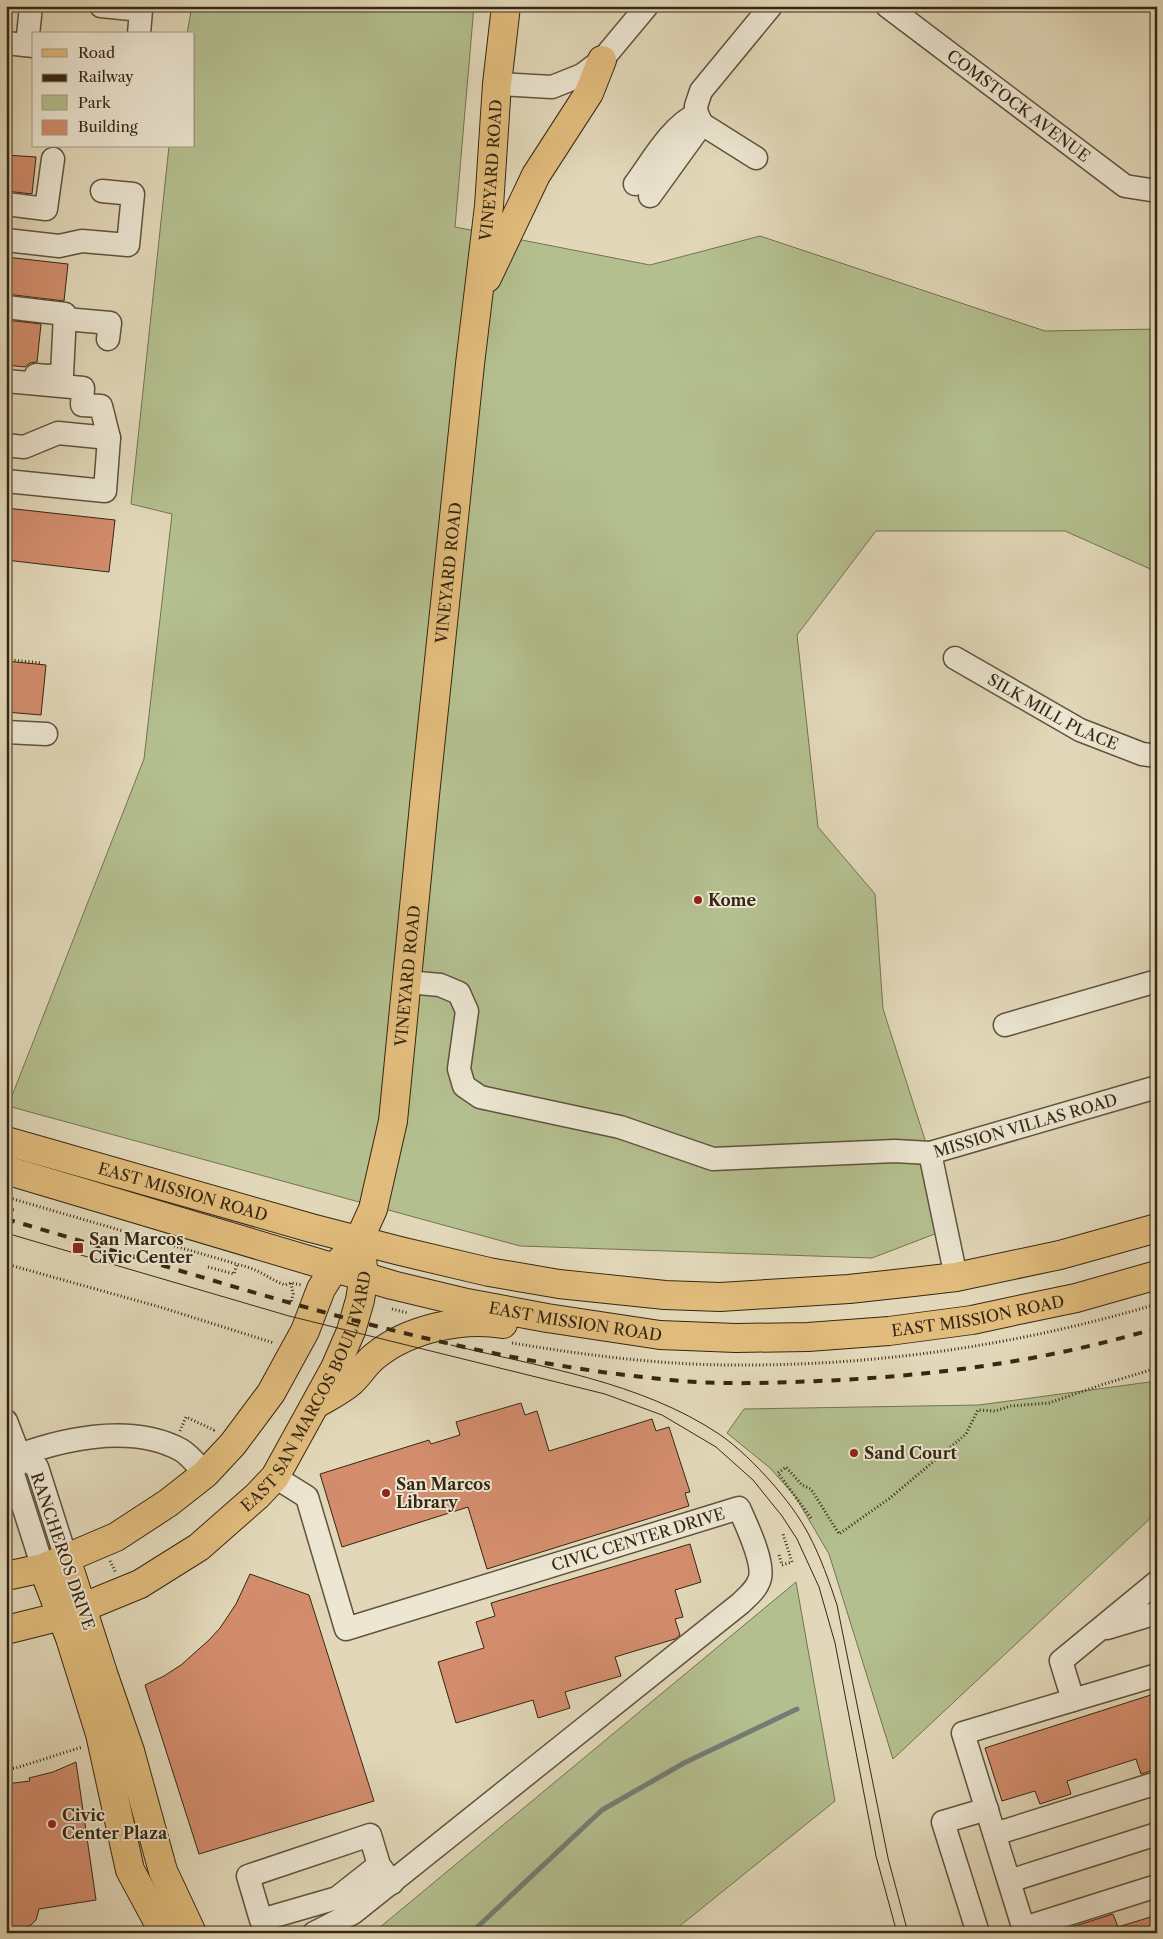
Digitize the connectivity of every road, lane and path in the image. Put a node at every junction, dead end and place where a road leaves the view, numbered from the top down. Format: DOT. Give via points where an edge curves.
graph roads {
  1 [pos="31,6"];
  2 [pos="101,6"];
  3 [pos="506,6"];
  4 [pos="647,6"];
  5 [pos="771,6"];
  6 [pos="887,6"];
  7 [pos="139,32"];
  8 [pos="22,45"];
  9 [pos="602,60"];
  10 [pos="497,84"];
  11 [pos="700,119"];
  12 [pos="756,158"];
  13 [pos="53,159"];
  14 [pos="642,190"];
  15 [pos="102,191"];
  16 [pos="1157,191"];
  17 [pos="6,204"];
  18 [pos="6,240"];
  19 [pos="478,297"];
  20 [pos="6,307"];
  21 [pos="65,320"];
  22 [pos="108,339"];
  23 [pos="6,372"];
  24 [pos="6,380"];
  25 [pos="109,438"];
  26 [pos="6,445"];
  27 [pos="6,481"];
  28 [pos="954,658"];
  29 [pos="11,660"];
  30 [pos="41,662"];
  31 [pos="6,732"];
  32 [pos="46,734"];
  33 [pos="1157,756"];
  34 [pos="407,982"];
  35 [pos="1157,982"];
  36 [pos="1005,1025"];
  37 [pos="1157,1086"];
  38 [pos="6,1141"];
  39 [pos="930,1153"];
  40 [pos="6,1170"];
  41 [pos="6,1208"];
  42 [pos="14,1210"];
  43 [pos="1157,1228"];
  44 [pos="360,1240"];
  45 [pos="6,1264"];
  46 [pos="237,1264"];
  47 [pos="208,1267"];
  48 [pos="335,1267"];
  49 [pos="1157,1275"];
  50 [pos="364,1276"];
  51 [pos="956,1276"];
  52 [pos="660,1335"];
  53 [pos="271,1350"];
  54 [pos="1157,1368"];
  55 [pos="315,1405"];
  56 [pos="6,1421"];
  57 [pos="219,1424"];
  58 [pos="174,1447"];
  59 [pos="13,1458"];
  60 [pos="205,1474"];
  61 [pos="275,1477"];
  62 [pos="811,1518"];
  63 [pos="782,1534"];
  64 [pos="776,1548"];
  65 [pos="109,1558"];
  66 [pos="55,1563"];
  67 [pos="6,1576"];
  68 [pos="119,1579"];
  69 [pos="1157,1582"];
  70 [pos="73,1611"];
  71 [pos="1157,1613"];
  72 [pos="6,1630"];
  73 [pos="1098,1630"];
  74 [pos="1157,1675"];
  75 [pos="1074,1700"];
  76 [pos="85,1746"];
  77 [pos="6,1769"];
  78 [pos="1157,1783"];
  79 [pos="987,1809"];
  80 [pos="994,1834"];
  81 [pos="1157,1834"];
  82 [pos="385,1874"];
  83 [pos="1009,1881"];
  84 [pos="1157,1886"];
  85 [pos="1025,1931"];
  86 [pos="164,1933"];
  87 [pos="192,1933"];
  88 [pos="314,1933"];
  89 [pos="978,1933"];
  1 -- 8 [label="street"];
  2 -- 7 [label="street" via="141,10"];
  3 -- 10 [label="main road"];
  4 -- 9 [label="street, VINEYARD ROAD"];
  5 -- 11 [label="street" via="701,91 696,106"];
  6 -- 16 [label="street, COMSTOCK AVENUE" via="1125,186"];
  9 -- 10 [label="street, VINEYARD ROAD" via="582,75 552,87"];
  9 -- 19 [label="main road" via="589,93 536,175"];
  10 -- 19 [label="main road, VINEYARD ROAD" via="489,206"];
  11 -- 12 [label="street"];
  11 -- 14 [label="street"];
  13 -- 17 [label="street" via="46,209"];
  15 -- 18 [label="street" via="133,194 128,244 82,241 59,246"];
  19 -- 34 [label="main road, VINEYARD ROAD"];
  20 -- 21 [label="street" via="65,314"];
  21 -- 22 [label="street" via="110,324"];
  21 -- 23 [label="street" via="62,375"];
  24 -- 25 [label="street" via="83,388 82,405 101,406"];
  25 -- 26 [label="street" via="58,433 24,447"];
  25 -- 27 [label="street" via="104,491"];
  28 -- 33 [label="street, SILK MILL PLACE" via="1080,730 1142,754"];
  29 -- 30 [label="path"];
  31 -- 32 [label="street"];
  34 -- 39 [label="street" via="440,985 459,993 467,1011 459,1069 464,1086 480,1097 620,1127 713,1159 895,1151"];
  34 -- 44 [label="main road, VINEYARD ROAD" via="393,1120 373,1210"];
  35 -- 36 [label="street"];
  37 -- 39 [label="street, MISSION VILLAS ROAD"];
  38 -- 44 [label="main road, EAST MISSION ROAD"];
  39 -- 51 [label="street, MISSION VILLAS ROAD"];
  40 -- 48 [label="main road, EAST MISSION ROAD"];
  41 -- 42 [label="path"];
  43 -- 51 [label="main road, EAST MISSION ROAD" via="1060,1256"];
  44 -- 48 [label="main road, EAST SAN MARCOS BOULEVARD"];
  44 -- 50 [label="main road, EAST SAN MARCOS BOULEVARD"];
  44 -- 51 [label="main road, EAST MISSION ROAD" via="489,1272 559,1284 665,1295 720,1297 849,1289"];
  45 -- 53 [label="path" via="275,1343"];
  46 -- 47 [label="path" via="234,1274"];
  48 -- 50 [label="main road, EAST MISSION ROAD"];
  48 -- 60 [label="main road, EAST SAN MARCOS BOULEVARD" via="321,1289 305,1331 271,1393 233,1444"];
  49 -- 52 [label="main road, EAST MISSION ROAD" via="1076,1298 972,1320 889,1331 808,1337"];
  50 -- 52 [label="main road, EAST MISSION ROAD" via="476,1305"];
  50 -- 55 [label="main road, EAST SAN MARCOS BOULEVARD" via="351,1331"];
  52 -- 55 [label="main road" via="544,1331 497,1323 446,1325 411,1335 375,1356 351,1382"];
  54 -- 62 [label="path" via="1049,1403 1011,1406 995,1411 978,1410 966,1434 890,1498 838,1534 810,1488 802,1485 786,1467 778,1473"];
  55 -- 61 [label="main road, EAST SAN MARCOS BOULEVARD"];
  56 -- 59 [label="street"];
  57 -- 58 [label="path" via="214,1430 186,1417"];
  58 -- 59 [label="street" via="135,1436 104,1435 48,1446"];
  58 -- 60 [label="street" via="182,1450"];
  59 -- 66 [label="street, RANCHEROS DRIVE" via="13,1474"];
  60 -- 66 [label="main road, EAST SAN MARCOS BOULEVARD" via="116,1537"];
  61 -- 70 [label="main road, EAST SAN MARCOS BOULEVARD" via="199,1547 140,1584"];
  61 -- 82 [label="street, CIVIC CENTER DRIVE" via="307,1497 346,1629 739,1508 757,1554 760,1577 755,1590 741,1603"];
  63 -- 64 [label="path" via="792,1562 782,1565"];
  65 -- 68 [label="path"];
  66 -- 67 [label="main road, EAST SAN MARCOS BOULEVARD"];
  66 -- 70 [label="main road, RANCHEROS DRIVE"];
  69 -- 73 [label="street"];
  70 -- 72 [label="main road, EAST SAN MARCOS BOULEVARD"];
  70 -- 86 [label="main road, RANCHEROS DRIVE" via="130,1870"];
  70 -- 87 [label="main road, RANCHEROS DRIVE" via="104,1676 130,1751 163,1871"];
  71 -- 73 [label="street"];
  73 -- 75 [label="street" via="1061,1661"];
  74 -- 75 [label="street"];
  75 -- 79 [label="street" via="963,1733"];
  76 -- 77 [label="path"];
  78 -- 80 [label="street"];
  79 -- 80 [label="street"];
  79 -- 89 [label="street" via="943,1822"];
  80 -- 83 [label="street"];
  81 -- 83 [label="street"];
  82 -- 82 [label="street" via="336,1898 261,1920 248,1876 370,1835"];
  82 -- 88 [label="street, CIVIC CENTER DRIVE" via="353,1913"];
  83 -- 85 [label="street"];
  84 -- 85 [label="street"];
}
